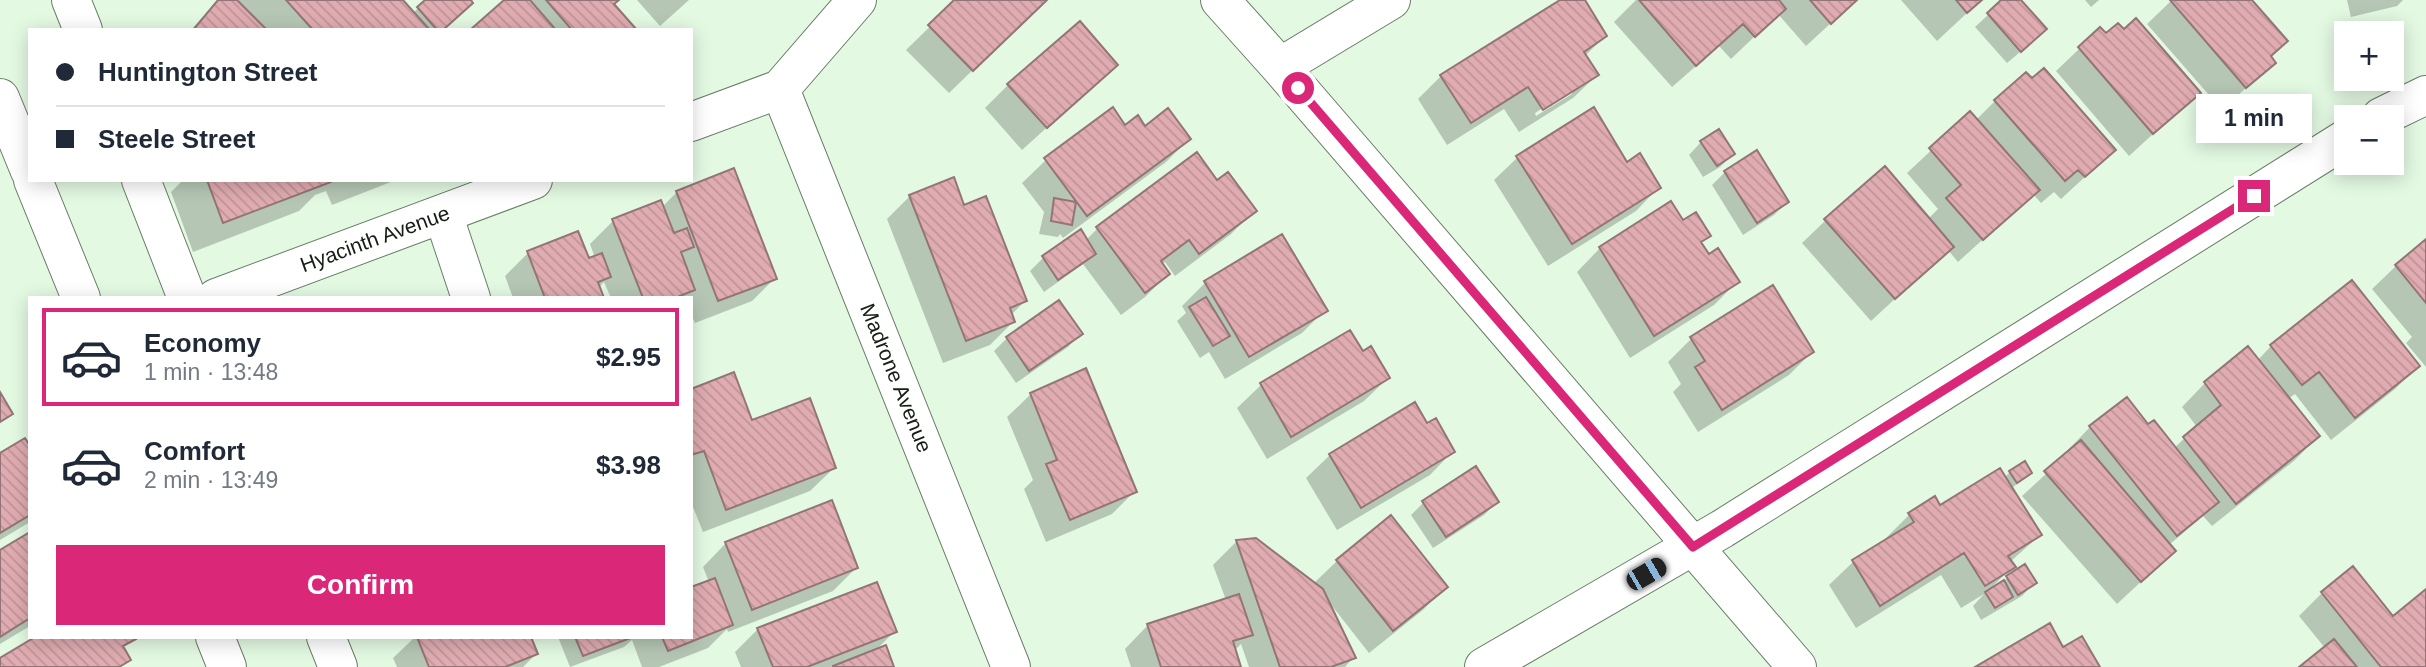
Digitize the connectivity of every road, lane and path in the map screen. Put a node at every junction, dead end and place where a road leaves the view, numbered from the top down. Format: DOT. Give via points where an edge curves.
graph roads {
  1 [pos="71,0"];
  2 [pos="857,0"];
  3 [pos="1220,0"];
  4 [pos="1391,0"];
  5 [pos="82,28"];
  6 [pos="1280,67"];
  7 [pos="779,89"];
  8 [pos="2426,95"];
  9 [pos="0,98"];
  10 [pos="2404,106"];
  11 [pos="693,121"];
  12 [pos="2334,146"];
  13 [pos="28,166"];
  14 [pos="34,182"];
  15 [pos="142,182"];
  16 [pos="528,182"];
  17 [pos="443,214"];
  18 [pos="80,296"];
  19 [pos="186,296"];
  20 [pos="221,296"];
  21 [pos="470,296"];
  22 [pos="1693,547"];
  23 [pos="216,639"];
  24 [pos="327,639"];
  25 [pos="227,667"];
  26 [pos="338,667"];
  27 [pos="1011,667"];
  28 [pos="1484,667"];
  29 [pos="1797,667"];
  1 -- 5 [label="street"];
  2 -- 7 [label="street"];
  3 -- 6 [label="street"];
  4 -- 6 [label="street"];
  6 -- 22 [label="street"];
  7 -- 11 [label="street"];
  7 -- 27 [label="street, Madrone Avenue"];
  8 -- 10 [label="street"];
  9 -- 13 [label="street"];
  12 -- 22 [label="street"];
  14 -- 18 [label="street"];
  15 -- 19 [label="street"];
  16 -- 17 [label="street, Hyacinth Avenue"];
  17 -- 20 [label="street, Hyacinth Avenue"];
  17 -- 21 [label="street"];
  22 -- 28 [label="street"];
  22 -- 29 [label="street"];
  23 -- 25 [label="street"];
  24 -- 26 [label="street"];
}
